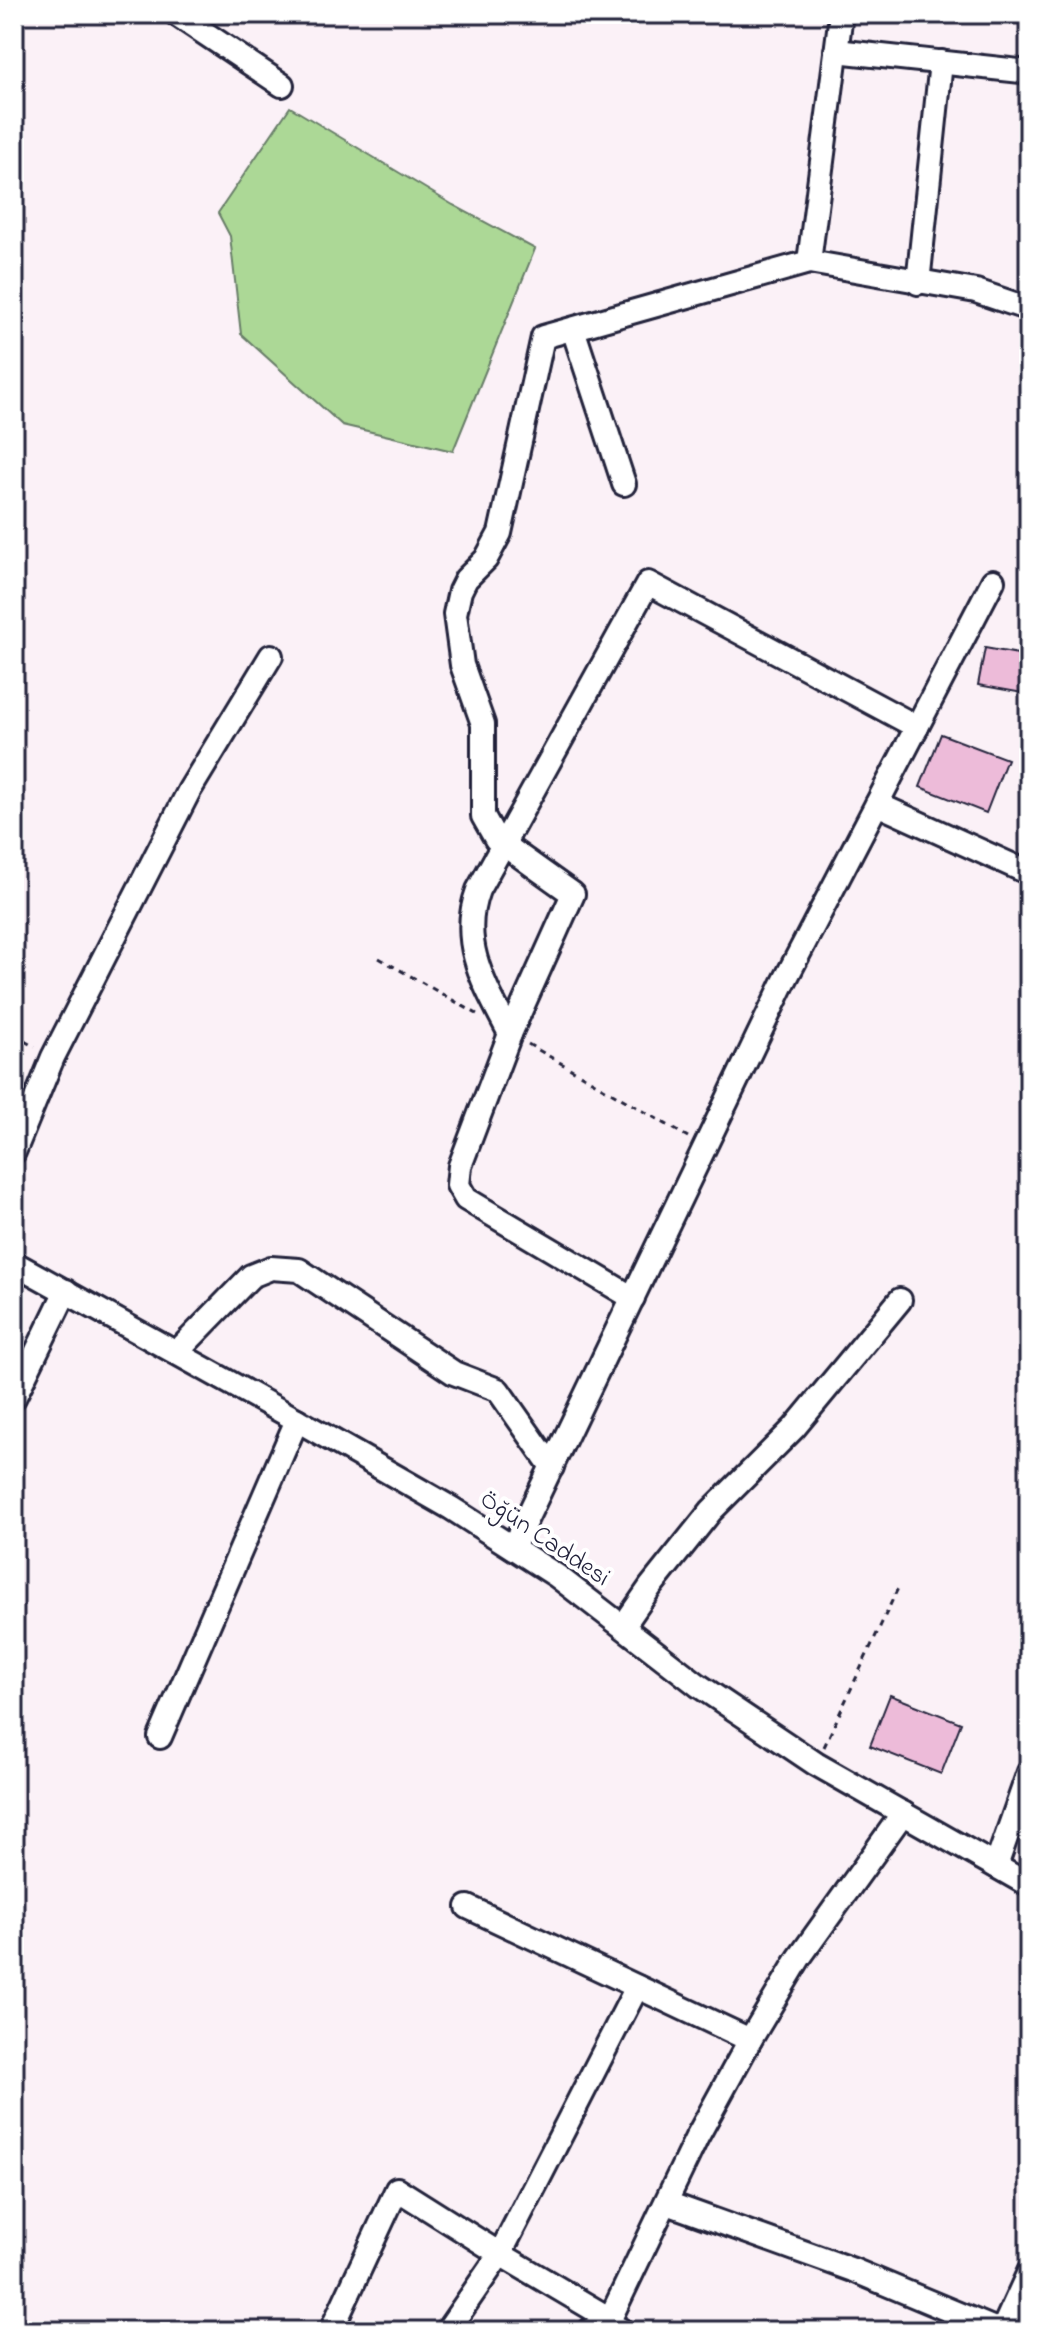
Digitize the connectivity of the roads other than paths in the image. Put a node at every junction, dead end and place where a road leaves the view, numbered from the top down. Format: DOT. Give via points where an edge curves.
graph roads {
  1 [pos="176,14"];
  2 [pos="841,14"];
  3 [pos="836,51"];
  4 [pos="941,62"];
  5 [pos="1029,72"];
  6 [pos="282,85"];
  7 [pos="809,262"];
  8 [pos="918,283"];
  9 [pos="1029,309"];
  10 [pos="573,329"];
  11 [pos="624,484"];
  12 [pos="993,581"];
  13 [pos="271,656"];
  14 [pos="917,727"];
  15 [pos="877,804"];
  16 [pos="503,845"];
  17 [pos="1029,873"];
  18 [pos="510,1034"];
  19 [pos="14,1152"];
  20 [pos="14,1263"];
  21 [pos="66,1291"];
  22 [pos="633,1298"];
  23 [pos="900,1300"];
  24 [pos="177,1352"];
  25 [pos="14,1398"];
  26 [pos="297,1420"];
  27 [pos="552,1467"];
  28 [pos="513,1547"];
  29 [pos="624,1625"];
  30 [pos="160,1737"];
  31 [pos="1029,1772"];
  32 [pos="903,1813"];
  33 [pos="996,1866"];
  34 [pos="1029,1885"];
  35 [pos="468,1907"];
  36 [pos="637,1987"];
  37 [pos="750,2040"];
  38 [pos="667,2203"];
  39 [pos="500,2254"];
  40 [pos="1029,2272"];
  41 [pos="608,2327"];
  42 [pos="331,2331"];
  43 [pos="447,2331"];
  44 [pos="1001,2331"];
  1 -- 6 [label="street"];
  2 -- 3 [label="street"];
  3 -- 4 [label="street"];
  3 -- 7 [label="street"];
  4 -- 5 [label="street"];
  4 -- 8 [label="street"];
  7 -- 8 [label="street"];
  7 -- 10 [label="street"];
  8 -- 9 [label="street" via="976,291"];
  10 -- 11 [label="street"];
  10 -- 16 [label="street" via="543,337 500,533 486,559 466,579 456,603 462,665 483,724 483,816"];
  12 -- 14 [label="street"];
  13 -- 19 [label="street" via="189,791 53,1057"];
  14 -- 15 [label="street"];
  14 -- 16 [label="street" via="648,583"];
  15 -- 17 [label="street"];
  15 -- 22 [label="street" via="783,984"];
  16 -- 18 [label="street" via="473,904 470,933 482,982"];
  16 -- 18 [label="street" via="573,894"];
  18 -- 22 [label="street" via="460,1166 461,1193"];
  20 -- 21 [label="street, Öğün Caddesi"];
  21 -- 24 [label="street, Öğün Caddesi"];
  21 -- 25 [label="street"];
  22 -- 27 [label="street"];
  23 -- 29 [label="street" via="794,1428 711,1511"];
  24 -- 26 [label="street, Öğün Caddesi"];
  24 -- 27 [label="street" via="251,1276 290,1267 454,1373 498,1390"];
  26 -- 28 [label="street, Öğün Caddesi"];
  26 -- 30 [label="street"];
  27 -- 28 [label="street"];
  28 -- 29 [label="street, Öğün Caddesi"];
  29 -- 32 [label="street, Öğün Caddesi" via="698,1685 816,1764"];
  31 -- 33 [label="street"];
  32 -- 33 [label="street, Öğün Caddesi"];
  32 -- 37 [label="street" via="799,1958"];
  33 -- 34 [label="street, Öğün Caddesi"];
  35 -- 36 [label="street"];
  36 -- 37 [label="street"];
  36 -- 39 [label="street"];
  37 -- 38 [label="street"];
  38 -- 41 [label="street"];
  38 -- 44 [label="street"];
  39 -- 41 [label="street"];
  39 -- 42 [label="street" via="397,2189"];
  39 -- 43 [label="street"];
  40 -- 44 [label="street"];
}
